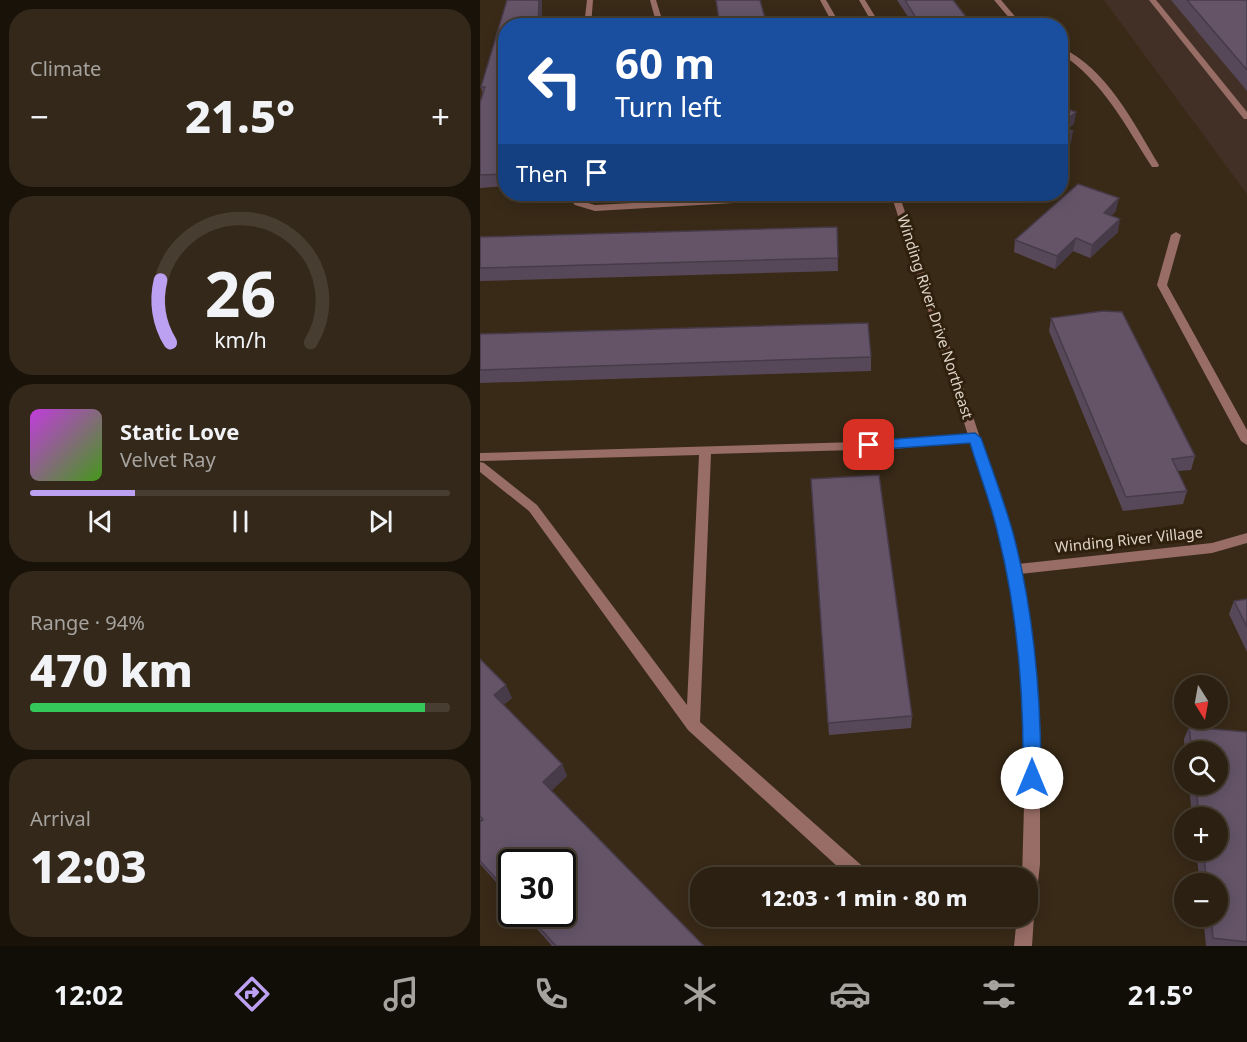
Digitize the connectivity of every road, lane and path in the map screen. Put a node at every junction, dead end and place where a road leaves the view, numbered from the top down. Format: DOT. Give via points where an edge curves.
graph roads {
  1 [pos="590,0"];
  2 [pos="653,0"];
  3 [pos="823,0"];
  4 [pos="862,0"];
  5 [pos="997,0"];
  6 [pos="1152,0"];
  7 [pos="587,18"];
  8 [pos="659,18"];
  9 [pos="833,18"];
  10 [pos="874,18"];
  11 [pos="1013,18"];
  12 [pos="1068,53"];
  13 [pos="1247,117"];
  14 [pos="1155,165"];
  15 [pos="576,201"];
  16 [pos="658,201"];
  17 [pos="898,201"];
  18 [pos="1176,235"];
  19 [pos="975,438"];
  20 [pos="1247,441"];
  21 [pos="705,450"];
  22 [pos="480,457"];
  23 [pos="480,466"];
  24 [pos="1247,538"];
  25 [pos="1012,570"];
  26 [pos="693,725"];
  27 [pos="851,867"];
  28 [pos="1032,867"];
  29 [pos="1025,927"];
  30 [pos="1023,946"];
  1 -- 7 [label="street"];
  2 -- 8 [label="street"];
  3 -- 9 [label="street"];
  4 -- 10 [label="street"];
  5 -- 11 [label="street"];
  6 -- 13 [label="street"];
  12 -- 14 [label="street" via="1084,64 1125,116"];
  15 -- 16 [label="street" via="596,208"];
  17 -- 19 [label="street, Winding River Drive Northeast"];
  18 -- 20 [label="street" via="1162,285"];
  19 -- 21 [label="street" via="893,445"];
  19 -- 25 [label="street, Winding River Drive Northeast" via="1006,534"];
  21 -- 22 [label="street"];
  21 -- 26 [label="street"];
  23 -- 26 [label="street" via="532,508"];
  24 -- 25 [label="street, Winding River Village" via="1212,548"];
  25 -- 28 [label="street, Winding River Drive Northeast" via="1023,626 1032,735"];
  26 -- 27 [label="street"];
  29 -- 30 [label="street"];
}
